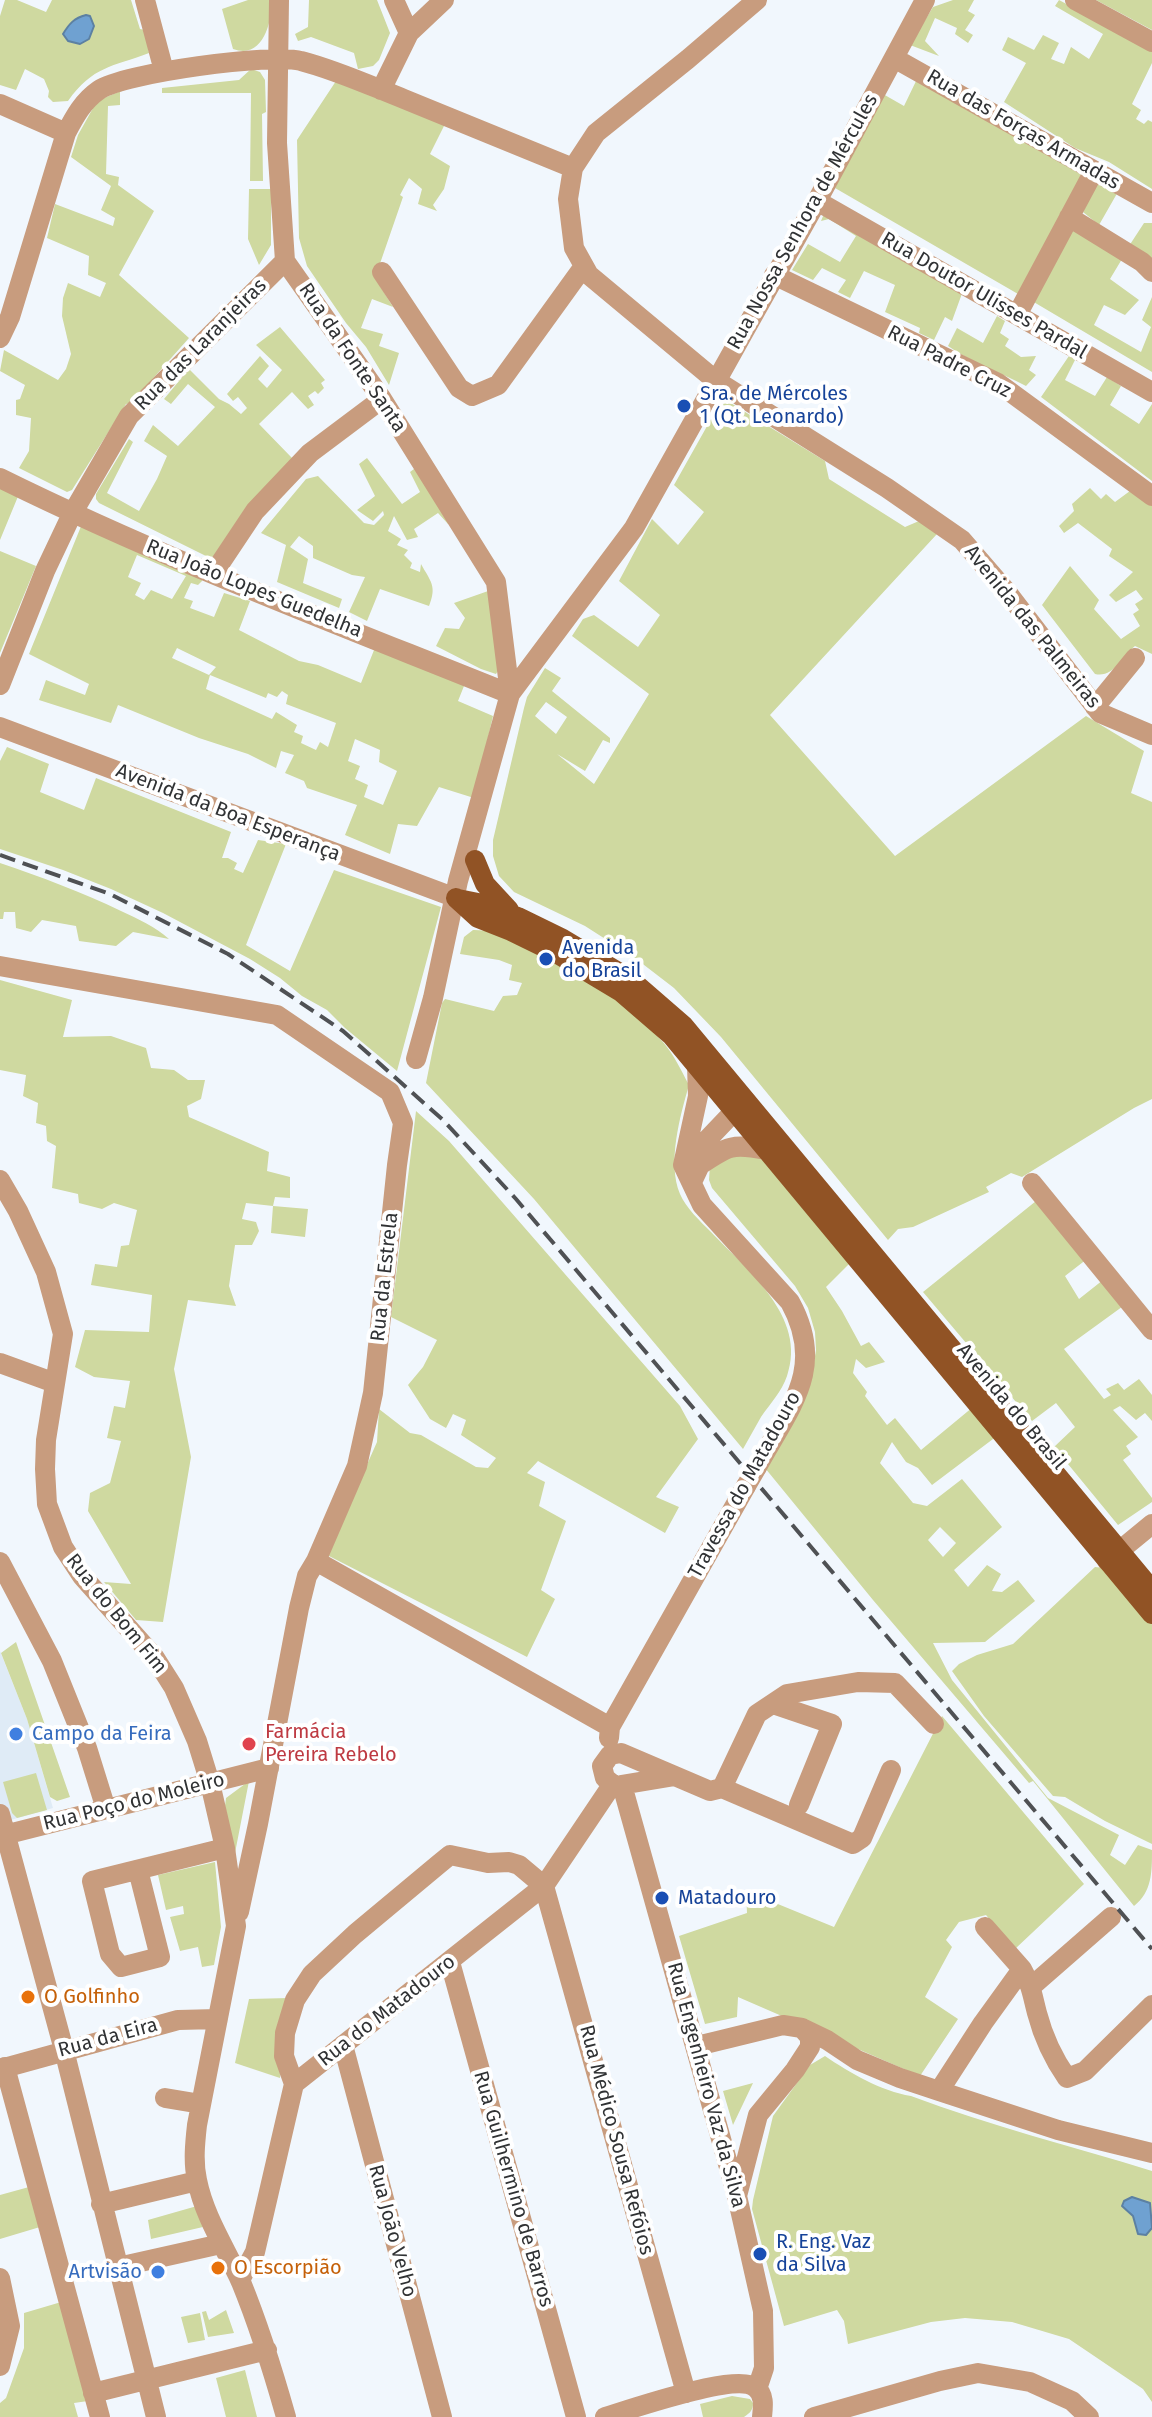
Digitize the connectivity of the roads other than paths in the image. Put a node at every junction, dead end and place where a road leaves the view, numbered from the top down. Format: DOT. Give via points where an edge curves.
graph roads {
  1 [pos="145,0"];
  2 [pos="279,0"];
  3 [pos="394,0"];
  4 [pos="444,0"];
  5 [pos="757,0"];
  6 [pos="925,0"];
  7 [pos="1075,0"];
  8 [pos="409,33"];
  9 [pos="1152,42"];
  10 [pos="279,58"];
  11 [pos="894,58"];
  12 [pos="164,71"];
  13 [pos="381,90"];
  14 [pos="0,104"];
  15 [pos="66,133"];
  16 [pos="573,168"];
  17 [pos="1094,171"];
  18 [pos="817,201"];
  19 [pos="1152,203"];
  20 [pos="1069,217"];
  21 [pos="285,261"];
  22 [pos="584,266"];
  23 [pos="382,272"];
  24 [pos="1152,272"];
  25 [pos="774,275"];
  26 [pos="1017,315"];
  27 [pos="0,338"];
  28 [pos="715,380"];
  29 [pos="1152,392"];
  30 [pos="382,399"];
  31 [pos="0,478"];
  32 [pos="1152,496"];
  33 [pos="72,514"];
  34 [pos="213,574"];
  35 [pos="1135,658"];
  36 [pos="0,685"];
  37 [pos="510,694"];
  38 [pos="1095,707"];
  39 [pos="0,727"];
  40 [pos="1152,735"];
  41 [pos="476,818"];
  42 [pos="475,860"];
  43 [pos="456,898"];
  44 [pos="518,917"];
  45 [pos="0,966"];
  46 [pos="416,1059"];
  47 [pos="697,1066"];
  48 [pos="739,1105"];
  49 [pos="690,1133"];
  50 [pos="766,1150"];
  51 [pos="696,1174"];
  52 [pos="0,1180"];
  53 [pos="1032,1183"];
  54 [pos="9,1210"];
  55 [pos="1152,1330"];
  56 [pos="0,1363"];
  57 [pos="55,1383"];
  58 [pos="1152,1524"];
  59 [pos="1113,1556"];
  60 [pos="316,1561"];
  61 [pos="0,1562"];
  62 [pos="1152,1590"];
  63 [pos="1152,1614"];
  64 [pos="773,1704"];
  65 [pos="588,1715"];
  66 [pos="614,1720"];
  67 [pos="934,1724"];
  68 [pos="616,1759"];
  69 [pos="269,1768"];
  70 [pos="891,1770"];
  71 [pos="675,1776"];
  72 [pos="210,1783"];
  73 [pos="621,1784"];
  74 [pos="722,1788"];
  75 [pos="799,1805"];
  76 [pos="106,1809"];
  77 [pos="0,1814"];
  78 [pos="3,1835"];
  79 [pos="225,1848"];
  80 [pos="138,1870"];
  81 [pos="544,1886"];
  82 [pos="1111,1917"];
  83 [pos="236,1926"];
  84 [pos="985,1927"];
  85 [pos="450,1962"];
  86 [pos="1027,1978"];
  87 [pos="1152,2005"];
  88 [pos="218,2019"];
  89 [pos="802,2028"];
  90 [pos="343,2045"];
  91 [pos="697,2046"];
  92 [pos="64,2050"];
  93 [pos="2,2068"];
  94 [pos="294,2084"];
  95 [pos="939,2091"];
  96 [pos="165,2098"];
  97 [pos="201,2104"];
  98 [pos="1152,2153"];
  99 [pos="197,2181"];
  100 [pos="737,2196"];
  101 [pos="101,2204"];
  102 [pos="221,2244"];
  103 [pos="118,2267"];
  104 [pos="0,2278"];
  105 [pos="240,2280"];
  106 [pos="3,2303"];
  107 [pos="267,2350"];
  108 [pos="0,2366"];
  109 [pos="146,2380"];
  110 [pos="93,2393"];
  111 [pos="686,2393"];
  112 [pos="766,2408"];
  113 [pos="100,2417"];
  114 [pos="156,2417"];
  115 [pos="286,2417"];
  116 [pos="442,2417"];
  117 [pos="576,2417"];
  118 [pos="605,2417"];
  119 [pos="814,2417"];
  120 [pos="1089,2417"];
  1 -- 12 [label="street"];
  2 -- 10 [label="street"];
  3 -- 8 [label="street"];
  4 -- 8 [label="street"];
  5 -- 16 [label="street" via="596,133"];
  6 -- 11 [label="street, Rua Nossa Senhora de Mércules"];
  7 -- 9 [label="street"];
  8 -- 13 [label="street"];
  10 -- 12 [label="street"];
  10 -- 13 [label="street" via="300,60"];
  10 -- 21 [label="street" via="277,143"];
  11 -- 17 [label="street, Rua das Forças Armadas"];
  11 -- 18 [label="street, Rua Nossa Senhora de Mércules"];
  12 -- 15 [label="street" via="101,88 79,108"];
  13 -- 16 [label="street"];
  14 -- 15 [label="street"];
  15 -- 27 [label="street"];
  16 -- 22 [label="street" via="568,199 574,248"];
  17 -- 19 [label="street, Rua das Forças Armadas"];
  17 -- 20 [label="street"];
  18 -- 25 [label="street, Rua Nossa Senhora de Mércules"];
  18 -- 26 [label="street, Rua Doutor Ulisses Pardal"];
  20 -- 24 [label="street"];
  20 -- 26 [label="street"];
  21 -- 30 [label="street, Rua da Fonte Santa"];
  21 -- 33 [label="street, Rua das Laranjeiras" via="129,416"];
  22 -- 23 [label="street" via="498,385 472,396 459,388"];
  22 -- 28 [label="street, Avenida das Palmeiras"];
  25 -- 28 [label="street, Rua Nossa Senhora de Mércules"];
  25 -- 32 [label="street, Rua Padre Cruz" via="998,383"];
  26 -- 29 [label="street, Rua Doutor Ulisses Pardal"];
  28 -- 37 [label="street, Rua Nossa Senhora de Mércules" via="634,528"];
  28 -- 38 [label="street, Avenida das Palmeiras" via="962,540"];
  30 -- 34 [label="street" via="310,453 255,511"];
  30 -- 37 [label="street, Rua da Fonte Santa" via="496,582"];
  31 -- 33 [label="street, Rua João Lopes Guedelha"];
  33 -- 34 [label="street, Rua João Lopes Guedelha"];
  33 -- 36 [label="street, Rua das Laranjeiras"];
  34 -- 37 [label="street, Rua João Lopes Guedelha"];
  35 -- 38 [label="street"];
  37 -- 41 [label="street, Rua Nossa Senhora de Mércules"];
  38 -- 40 [label="street, Avenida das Palmeiras"];
  39 -- 43 [label="street, Avenida da Boa Esperança"];
  41 -- 42 [label="street, Rua Nossa Senhora de Mércules"];
  41 -- 43 [label="street, Rua Nossa Senhora de Mércules"];
  42 -- 43 [label="street, Rua Nossa Senhora de Mércules" via="474,884 469,893"];
  42 -- 44 [label="main road, Avenida do Brasil" via="485,884"];
  43 -- 44 [label="main road, Avenida do Brasil"];
  43 -- 46 [label="street, Rua Nossa Senhora de Mércules"];
  43 -- 47 [label="main road, Avenida do Brasil" via="478,918 556,953 621,992 672,1036"];
  44 -- 48 [label="main road, Avenida do Brasil" via="630,979 683,1025"];
  45 -- 60 [label="street, Rua da Estrela" via="277,1015 390,1092 403,1123 373,1393 357,1466"];
  47 -- 48 [label="main road, Avenida do Brasil"];
  47 -- 49 [label="street" via="698,1096"];
  48 -- 49 [label="street" via="707,1116"];
  48 -- 50 [label="main road, Avenida do Brasil"];
  48 -- 51 [label="street" via="705,1142"];
  48 -- 59 [label="main road, Avenida do Brasil"];
  49 -- 51 [label="street" via="683,1165"];
  50 -- 51 [label="street" via="725,1147"];
  50 -- 59 [label="main road, Avenida do Brasil"];
  51 -- 66 [label="street, Travessa do Matadouro, bridge" via="702,1205 790,1302 805,1341 806,1365 800,1387 757,1467"];
  52 -- 54 [label="street, Rua do Bom Fim"];
  53 -- 55 [label="street"];
  54 -- 57 [label="street, Rua do Bom Fim" via="46,1272 63,1334"];
  56 -- 57 [label="street"];
  57 -- 72 [label="street, Rua do Bom Fim" via="45,1469 47,1504 63,1547 162,1668 186,1712"];
  58 -- 59 [label="street"];
  59 -- 62 [label="main road, Avenida do Brasil"];
  59 -- 63 [label="main road, Avenida do Brasil"];
  60 -- 65 [label="street"];
  60 -- 69 [label="street, Rua da Estrela" via="299,1608"];
  61 -- 76 [label="street" via="52,1661"];
  64 -- 67 [label="street" via="787,1694 858,1682 895,1683"];
  64 -- 74 [label="street" via="757,1714"];
  64 -- 75 [label="street" via="832,1724"];
  65 -- 66 [label="street"];
  65 -- 68 [label="street"];
  66 -- 68 [label="street"];
  68 -- 71 [label="street"];
  68 -- 73 [label="street" via="634,1770"];
  68 -- 73 [label="street" via="603,1774"];
  69 -- 72 [label="street, Rua Poço do Moleiro"];
  69 -- 83 [label="street, Rua da Estrela"];
  70 -- 74 [label="street" via="862,1838 853,1844"];
  71 -- 73 [label="street"];
  71 -- 74 [label="street" via="710,1791"];
  72 -- 76 [label="street, Rua Poço do Moleiro"];
  72 -- 79 [label="street, Rua do Bom Fim"];
  73 -- 81 [label="street, Rua do Matadouro"];
  73 -- 91 [label="street, Rua Engenheiro Vaz da Silva"];
  76 -- 78 [label="street, Rua Poço do Moleiro"];
  77 -- 78 [label="street"];
  78 -- 92 [label="street"];
  79 -- 80 [label="street"];
  79 -- 83 [label="street, Rua do Bom Fim"];
  80 -- 80 [label="street" via="160,1957 121,1967 110,1954 92,1881"];
  81 -- 85 [label="street, Rua do Matadouro"];
  81 -- 94 [label="street" via="519,1865 450,1855 312,1974 295,2000 285,2033 284,2056"];
  81 -- 111 [label="street, Rua Médico Sousa Refóios"];
  82 -- 86 [label="street"];
  83 -- 88 [label="street, Rua do Bom Fim"];
  84 -- 86 [label="street"];
  85 -- 90 [label="street, Rua do Matadouro"];
  85 -- 117 [label="street, Rua Guilhermino de Barros"];
  86 -- 87 [label="street" via="1054,2061 1067,2078 1085,2071"];
  86 -- 95 [label="street" via="968,2047"];
  88 -- 92 [label="street, Rua da Eira" via="178,2020"];
  88 -- 97 [label="street, Rua do Bom Fim"];
  89 -- 91 [label="street" via="783,2025"];
  89 -- 95 [label="street" via="857,2060"];
  89 -- 100 [label="street" via="810,2047 758,2115"];
  90 -- 94 [label="street, Rua do Matadouro"];
  90 -- 116 [label="street, Rua João Velho"];
  91 -- 100 [label="street, Rua Engenheiro Vaz da Silva"];
  92 -- 93 [label="street, Rua da Eira"];
  92 -- 101 [label="street"];
  93 -- 110 [label="street"];
  94 -- 105 [label="street" via="255,2252"];
  95 -- 98 [label="street" via="1058,2130"];
  96 -- 97 [label="street"];
  97 -- 99 [label="street, Rua do Bom Fim" via="194,2152"];
  99 -- 101 [label="street"];
  99 -- 102 [label="street, Rua do Bom Fim"];
  100 -- 112 [label="street, Rua Engenheiro Vaz da Silva" via="763,2311"];
  101 -- 103 [label="street"];
  102 -- 103 [label="street"];
  102 -- 105 [label="street, Rua do Bom Fim"];
  103 -- 109 [label="street"];
  104 -- 106 [label="street"];
  105 -- 107 [label="street, Rua do Bom Fim"];
  106 -- 108 [label="street" via="10,2326"];
  107 -- 109 [label="street"];
  107 -- 115 [label="street, Rua do Bom Fim"];
  109 -- 110 [label="street"];
  109 -- 114 [label="street"];
  110 -- 113 [label="street"];
  111 -- 112 [label="street" via="748,2383"];
  111 -- 118 [label="street"];
  119 -- 120 [label="street" via="978,2373 1030,2382 1072,2401"];
}
